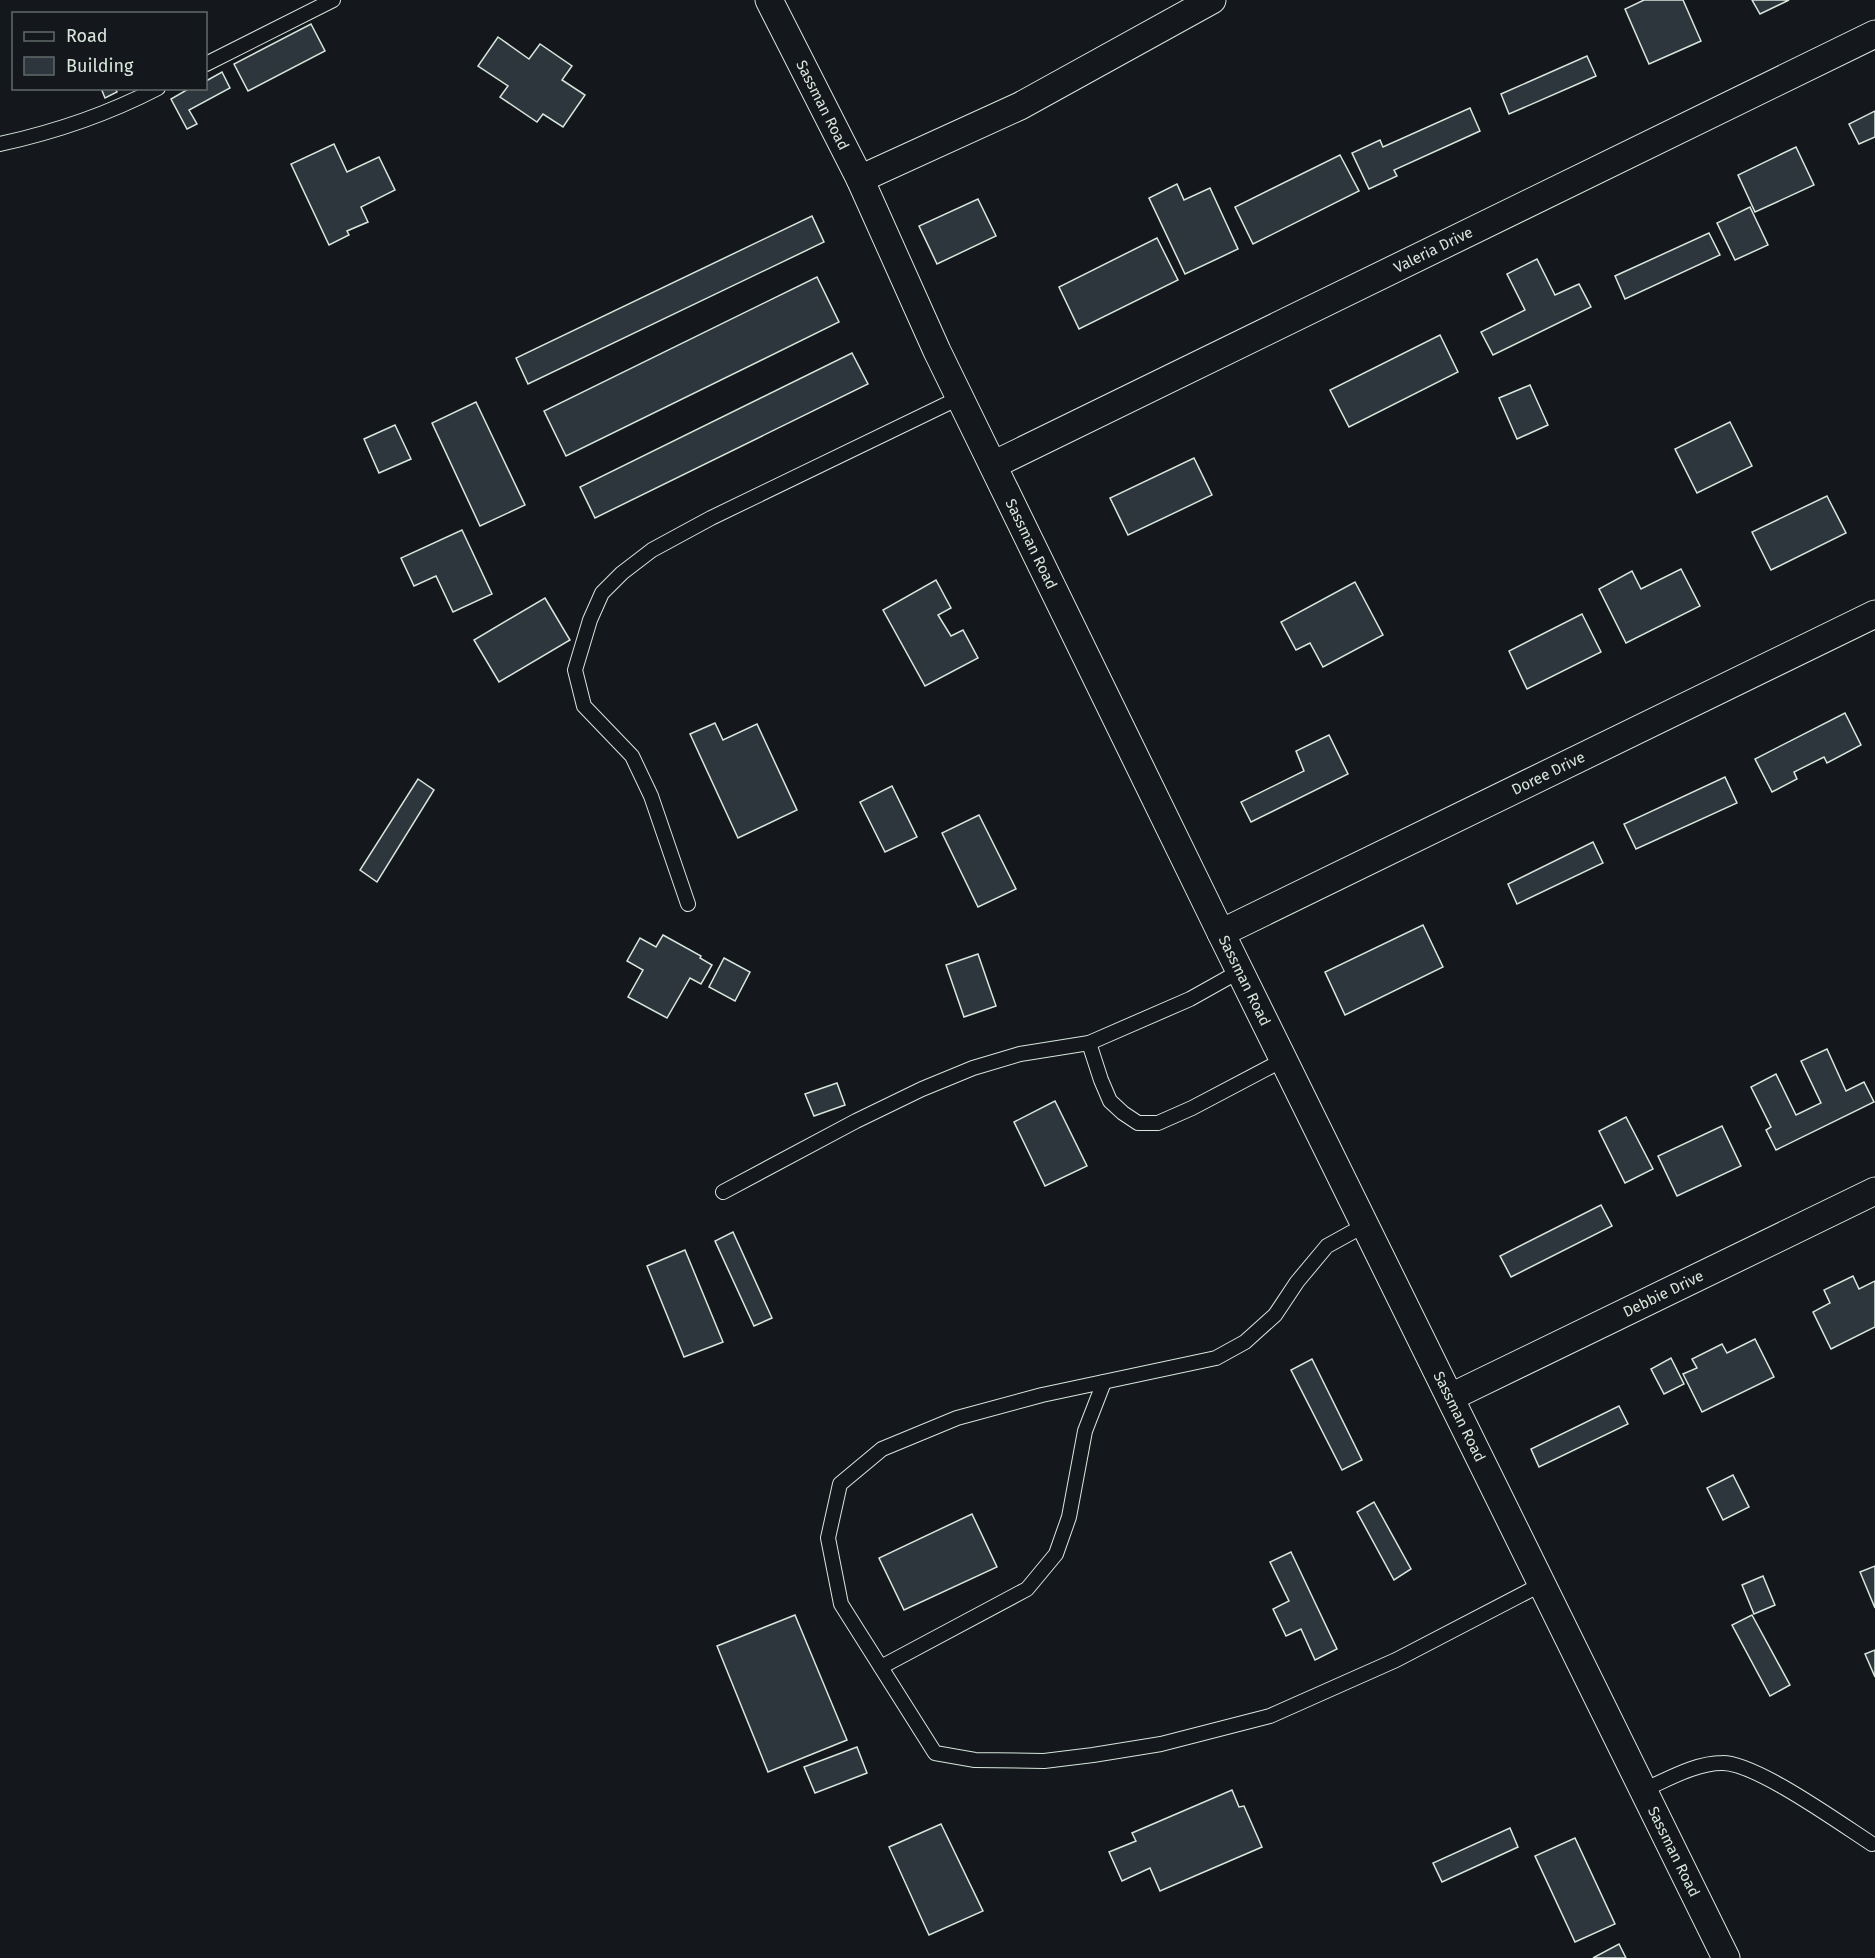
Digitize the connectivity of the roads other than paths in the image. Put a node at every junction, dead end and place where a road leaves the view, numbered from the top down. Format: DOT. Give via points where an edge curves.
graph roads {
  1 [pos="333,0"];
  2 [pos="769,0"];
  3 [pos="1212,0"];
  4 [pos="1875,34"];
  5 [pos="207,63"];
  6 [pos="154,90"];
  7 [pos="0,144"];
  8 [pos="860,179"];
  9 [pos="959,398"];
  10 [pos="993,465"];
  11 [pos="1875,614"];
  12 [pos="687,904"];
  13 [pos="1221,933"];
  14 [pos="1240,971"];
  15 [pos="1089,1043"];
  16 [pos="1283,1060"];
  17 [pos="1875,1191"];
  18 [pos="723,1192"];
  19 [pos="1365,1225"];
  20 [pos="1104,1382"];
  21 [pos="1451,1397"];
  22 [pos="1542,1584"];
  23 [pos="880,1667"];
  24 [pos="1643,1790"];
  25 [pos="1872,1844"];
  26 [pos="1726,1958"];
  1 -- 5 [label="lane"];
  2 -- 8 [label="street, Sassman Road"];
  3 -- 8 [label="street" via="1020,106"];
  4 -- 10 [label="street, Valeria Drive"];
  6 -- 7 [label="lane" via="91,118"];
  8 -- 9 [label="street, Sassman Road"];
  9 -- 10 [label="street, Sassman Road"];
  9 -- 12 [label="lane" via="652,550 602,593 575,670 584,706 632,756 651,796"];
  10 -- 13 [label="street, Sassman Road"];
  11 -- 13 [label="street, Doree Drive"];
  13 -- 14 [label="street, Sassman Road"];
  14 -- 15 [label="lane" via="1190,999"];
  14 -- 16 [label="street, Sassman Road"];
  15 -- 16 [label="lane" via="1110,1101 1138,1123 1158,1123"];
  15 -- 18 [label="lane" via="1020,1054 963,1072 856,1121"];
  16 -- 19 [label="street, Sassman Road"];
  17 -- 21 [label="street, Debbie Drive"];
  19 -- 20 [label="lane" via="1327,1246 1275,1315 1245,1342 1216,1358"];
  19 -- 21 [label="street, Sassman Road"];
  20 -- 23 [label="lane" via="1085,1431 1069,1517 1056,1554 1027,1589"];
  20 -- 23 [label="lane" via="957,1418 882,1449 840,1484 828,1538 840,1604"];
  21 -- 22 [label="street, Sassman Road"];
  22 -- 23 [label="lane" via="1396,1660 1270,1716 1161,1744 1093,1755 1044,1761 975,1760 935,1753"];
  22 -- 24 [label="street, Sassman Road"];
  24 -- 25 [label="lane" via="1696,1768 1723,1762 1754,1772"];
  24 -- 26 [label="street, Sassman Road"];
}
